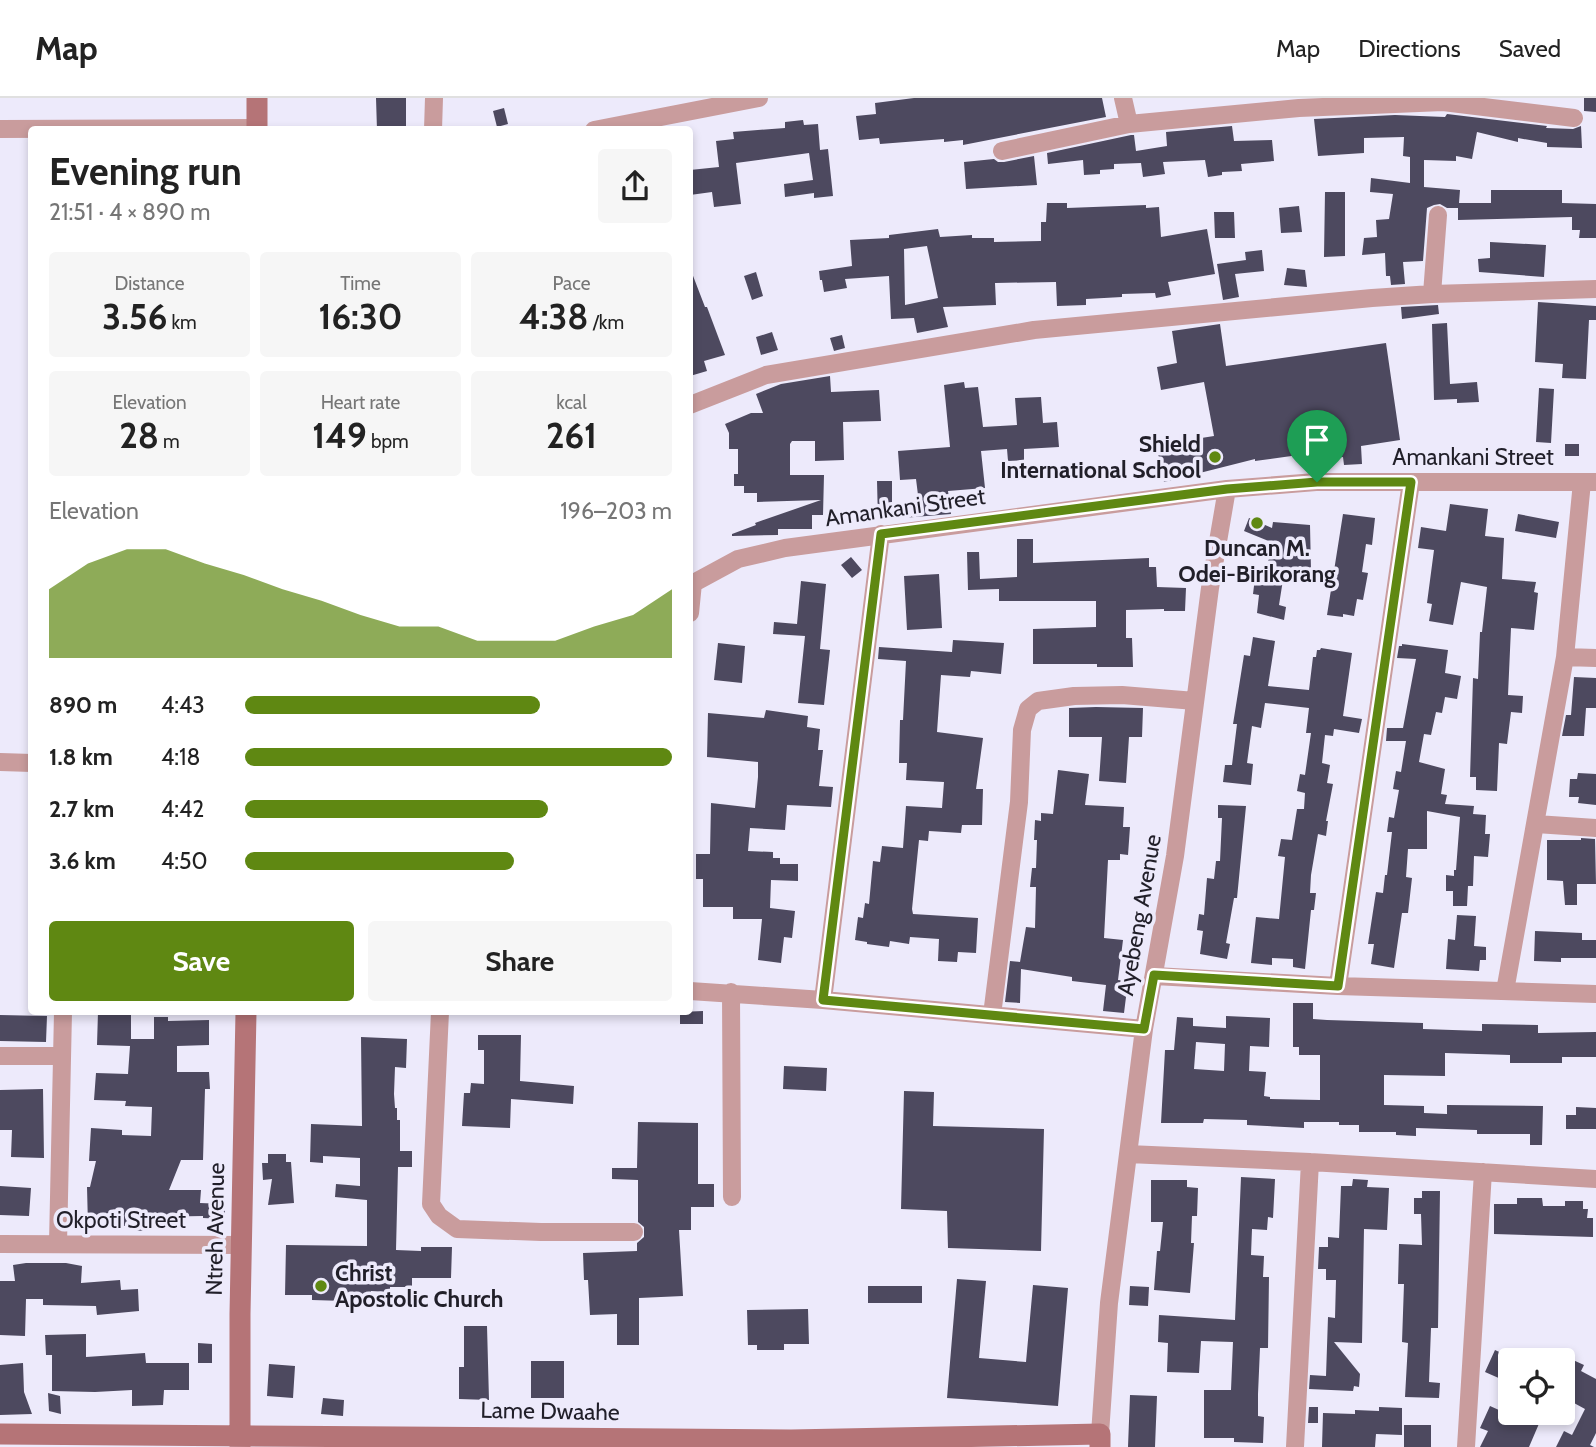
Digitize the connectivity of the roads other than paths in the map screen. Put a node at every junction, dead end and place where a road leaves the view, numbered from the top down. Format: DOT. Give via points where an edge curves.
graph roads {
  1 [pos="257,98"];
  2 [pos="434,98"];
  3 [pos="759,98"];
  4 [pos="1123,98"];
  5 [pos="1574,118"];
  6 [pos="1129,124"];
  7 [pos="257,126"];
  8 [pos="433,126"];
  9 [pos="615,126"];
  10 [pos="0,129"];
  11 [pos="28,129"];
  12 [pos="1002,151"];
  13 [pos="1438,215"];
  14 [pos="1596,289"];
  15 [pos="1432,294"];
  16 [pos="693,404"];
  17 [pos="1411,482"];
  18 [pos="1589,482"];
  19 [pos="1227,489"];
  20 [pos="881,534"];
  21 [pos="693,583"];
  22 [pos="1565,657"];
  23 [pos="1596,658"];
  24 [pos="1195,701"];
  25 [pos="0,762"];
  26 [pos="28,764"];
  27 [pos="1536,824"];
  28 [pos="1596,828"];
  29 [pos="1154,975"];
  30 [pos="1338,986"];
  31 [pos="693,991"];
  32 [pos="731,992"];
  33 [pos="1506,992"];
  34 [pos="1596,994"];
  35 [pos="823,1000"];
  36 [pos="63,1015"];
  37 [pos="246,1015"];
  38 [pos="440,1015"];
  39 [pos="992,1015"];
  40 [pos="1144,1029"];
  41 [pos="0,1056"];
  42 [pos="60,1056"];
  43 [pos="1128,1154"];
  44 [pos="1310,1162"];
  45 [pos="1483,1172"];
  46 [pos="1596,1180"];
  47 [pos="732,1197"];
  48 [pos="634,1232"];
  49 [pos="0,1244"];
  50 [pos="58,1244"];
  51 [pos="241,1245"];
  52 [pos="0,1434"];
  53 [pos="1100,1440"];
  54 [pos="47,1441"];
  55 [pos="437,1441"];
  56 [pos="241,1442"];
  57 [pos="608,1443"];
  58 [pos="1295,1447"];
  59 [pos="1466,1447"];
  1 -- 7 [label="street"];
  2 -- 8 [label="street"];
  3 -- 9 [label="street"];
  4 -- 6 [label="street"];
  5 -- 6 [label="street" via="1443,102 1300,108"];
  6 -- 12 [label="street"];
  10 -- 11 [label="street"];
  13 -- 15 [label="street"];
  14 -- 15 [label="street"];
  15 -- 16 [label="street" via="988,337 766,375"];
  17 -- 18 [label="street, Amankani Street"];
  17 -- 19 [label="street, Amankani Street" via="1317,482"];
  17 -- 30 [label="street"];
  18 -- 22 [label="street"];
  19 -- 20 [label="street, Amankani Street"];
  19 -- 24 [label="street, Ayebeng Avenue"];
  20 -- 21 [label="street, Amankani Street" via="738,559"];
  20 -- 35 [label="street"];
  22 -- 23 [label="street"];
  22 -- 27 [label="street"];
  24 -- 29 [label="street, Ayebeng Avenue"];
  24 -- 39 [label="street" via="1074,696 1038,701 1028,709 1022,730 1019,802"];
  25 -- 26 [label="street"];
  27 -- 28 [label="street"];
  27 -- 33 [label="street"];
  29 -- 30 [label="street"];
  29 -- 40 [label="street, Ayebeng Avenue"];
  30 -- 33 [label="street"];
  31 -- 32 [label="street"];
  32 -- 35 [label="street"];
  32 -- 47 [label="street"];
  33 -- 34 [label="street"];
  35 -- 39 [label="street"];
  36 -- 42 [label="street"];
  37 -- 51 [label="street, Ntreh Avenue"];
  38 -- 48 [label="street" via="431,1203 439,1216 457,1229"];
  39 -- 40 [label="street"];
  40 -- 43 [label="street, Ayebeng Avenue"];
  41 -- 42 [label="street"];
  42 -- 50 [label="street"];
  43 -- 44 [label="street"];
  43 -- 53 [label="street, Ayebeng Avenue" via="1109,1304"];
  44 -- 45 [label="street"];
  44 -- 58 [label="street"];
  45 -- 46 [label="street"];
  45 -- 59 [label="street"];
  49 -- 50 [label="street, Okpoti Street"];
  50 -- 51 [label="street, Okpoti Street"];
  51 -- 56 [label="street, Ntreh Avenue"];
  52 -- 54 [label="street, Lame Dwaahe"];
  53 -- 57 [label="street, Lame Dwaahe"];
  54 -- 56 [label="street, Lame Dwaahe"];
  55 -- 56 [label="street, Lame Dwaahe"];
  55 -- 57 [label="street, Lame Dwaahe"];
}
